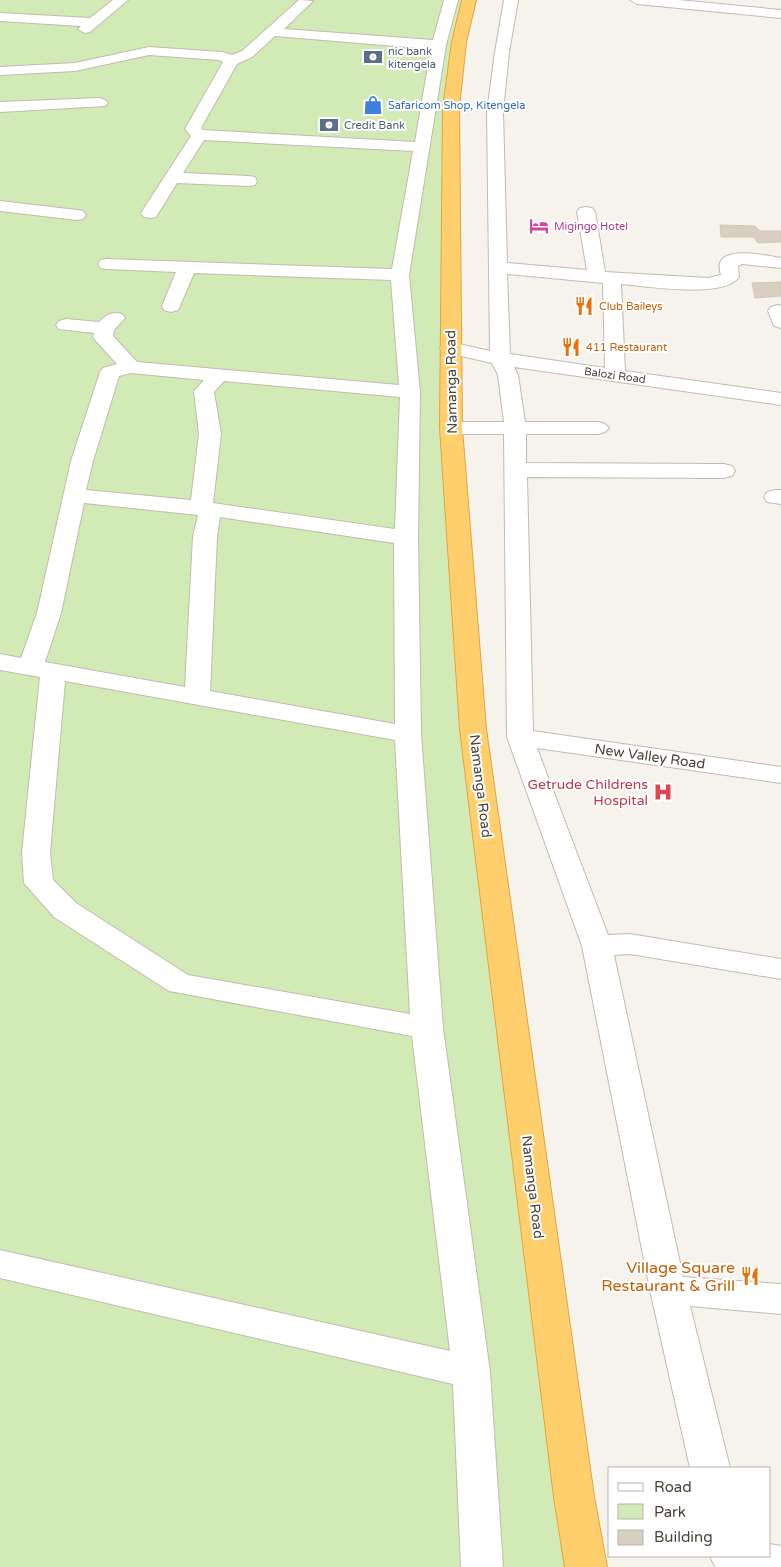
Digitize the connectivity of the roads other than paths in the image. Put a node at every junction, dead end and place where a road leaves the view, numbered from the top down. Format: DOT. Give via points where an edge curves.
graph roads {
  1 [pos="121,0"];
  2 [pos="450,0"];
  3 [pos="469,0"];
  4 [pos="511,0"];
  5 [pos="637,0"];
  6 [pos="306,1"];
  7 [pos="729,5"];
  8 [pos="781,14"];
  9 [pos="0,17"];
  10 [pos="274,32"];
  11 [pos="439,45"];
  12 [pos="231,61"];
  13 [pos="75,67"];
  14 [pos="0,71"];
  15 [pos="100,102"];
  16 [pos="63,104"];
  17 [pos="0,107"];
  18 [pos="199,135"];
  19 [pos="259,139"];
  20 [pos="421,147"];
  21 [pos="256,156"];
  22 [pos="172,178"];
  23 [pos="249,181"];
  24 [pos="0,206"];
  25 [pos="586,212"];
  26 [pos="150,213"];
  27 [pos="77,215"];
  28 [pos="781,263"];
  29 [pos="107,264"];
  30 [pos="188,266"];
  31 [pos="500,268"];
  32 [pos="400,275"];
  33 [pos="604,278"];
  34 [pos="171,306"];
  35 [pos="66,325"];
  36 [pos="450,348"];
  37 [pos="500,359"];
  38 [pos="131,367"];
  39 [pos="220,374"];
  40 [pos="615,374"];
  41 [pos="410,392"];
  42 [pos="781,399"];
  43 [pos="515,427"];
  44 [pos="451,428"];
  45 [pos="598,428"];
  46 [pos="516,470"];
  47 [pos="724,471"];
  48 [pos="74,495"];
  49 [pos="205,509"];
  50 [pos="406,538"];
  51 [pos="0,662"];
  52 [pos="42,669"];
  53 [pos="198,696"];
  54 [pos="408,734"];
  55 [pos="520,737"];
  56 [pos="781,775"];
  57 [pos="596,946"];
  58 [pos="781,969"];
  59 [pos="427,1028"];
  60 [pos="0,1264"];
  61 [pos="668,1290"];
  62 [pos="781,1299"];
  63 [pos="472,1372"];
  64 [pos="710,1467"];
  65 [pos="737,1557"];
  66 [pos="781,1565"];
  67 [pos="482,1567"];
  68 [pos="586,1567"];
  1 -- 9 [label="street" via="88,25"];
  2 -- 11 [label="street"];
  3 -- 36 [label="highway, Namanga Road" via="459,42 451,108"];
  4 -- 31 [label="street" via="495,112"];
  5 -- 7 [label="street"];
  6 -- 10 [label="street"];
  7 -- 8 [label="street"];
  10 -- 11 [label="street"];
  10 -- 12 [label="street" via="247,54"];
  11 -- 20 [label="street"];
  12 -- 13 [label="street" via="222,56 158,51"];
  12 -- 18 [label="street" via="193,129"];
  13 -- 14 [label="street"];
  13 -- 16 [label="street"];
  15 -- 16 [label="street"];
  16 -- 17 [label="street"];
  18 -- 19 [label="street"];
  18 -- 22 [label="street"];
  19 -- 20 [label="street"];
  19 -- 21 [label="street"];
  20 -- 32 [label="street"];
  22 -- 23 [label="street"];
  22 -- 26 [label="street"];
  24 -- 27 [label="street"];
  25 -- 33 [label="street"];
  28 -- 33 [label="street" via="751,259 732,261 729,264 730,277 708,284"];
  29 -- 30 [label="street"];
  30 -- 32 [label="street"];
  30 -- 34 [label="street"];
  31 -- 33 [label="street"];
  31 -- 37 [label="street"];
  32 -- 41 [label="street"];
  33 -- 40 [label="street"];
  35 -- 38 [label="street" via="110,323 103,336"];
  36 -- 37 [label="street, Balozi Road"];
  36 -- 44 [label="highway, Namanga Road"];
  37 -- 40 [label="street, Balozi Road"];
  37 -- 43 [label="street" via="508,375"];
  38 -- 39 [label="street"];
  38 -- 48 [label="street" via="110,372"];
  39 -- 41 [label="street"];
  39 -- 49 [label="street" via="204,391 210,434"];
  40 -- 42 [label="street, Balozi Road"];
  41 -- 50 [label="street"];
  43 -- 44 [label="street"];
  43 -- 45 [label="street"];
  43 -- 46 [label="street"];
  44 -- 68 [label="highway, Namanga Road" via="473,729 574,1497"];
  46 -- 47 [label="street"];
  46 -- 55 [label="street"];
  48 -- 49 [label="street"];
  48 -- 52 [label="street" via="49,613"];
  49 -- 50 [label="street"];
  49 -- 53 [label="street"];
  50 -- 54 [label="street"];
  51 -- 52 [label="street"];
  52 -- 53 [label="street"];
  52 -- 59 [label="street" via="36,853 39,883 65,910 180,984"];
  53 -- 54 [label="street"];
  54 -- 59 [label="street"];
  55 -- 56 [label="street, New Valley Road"];
  55 -- 57 [label="street"];
  57 -- 58 [label="street" via="630,944"];
  57 -- 61 [label="street"];
  59 -- 63 [label="street"];
  60 -- 63 [label="street"];
  61 -- 62 [label="street"];
  61 -- 64 [label="street"];
  63 -- 67 [label="street"];
  65 -- 66 [label="street"];
}
